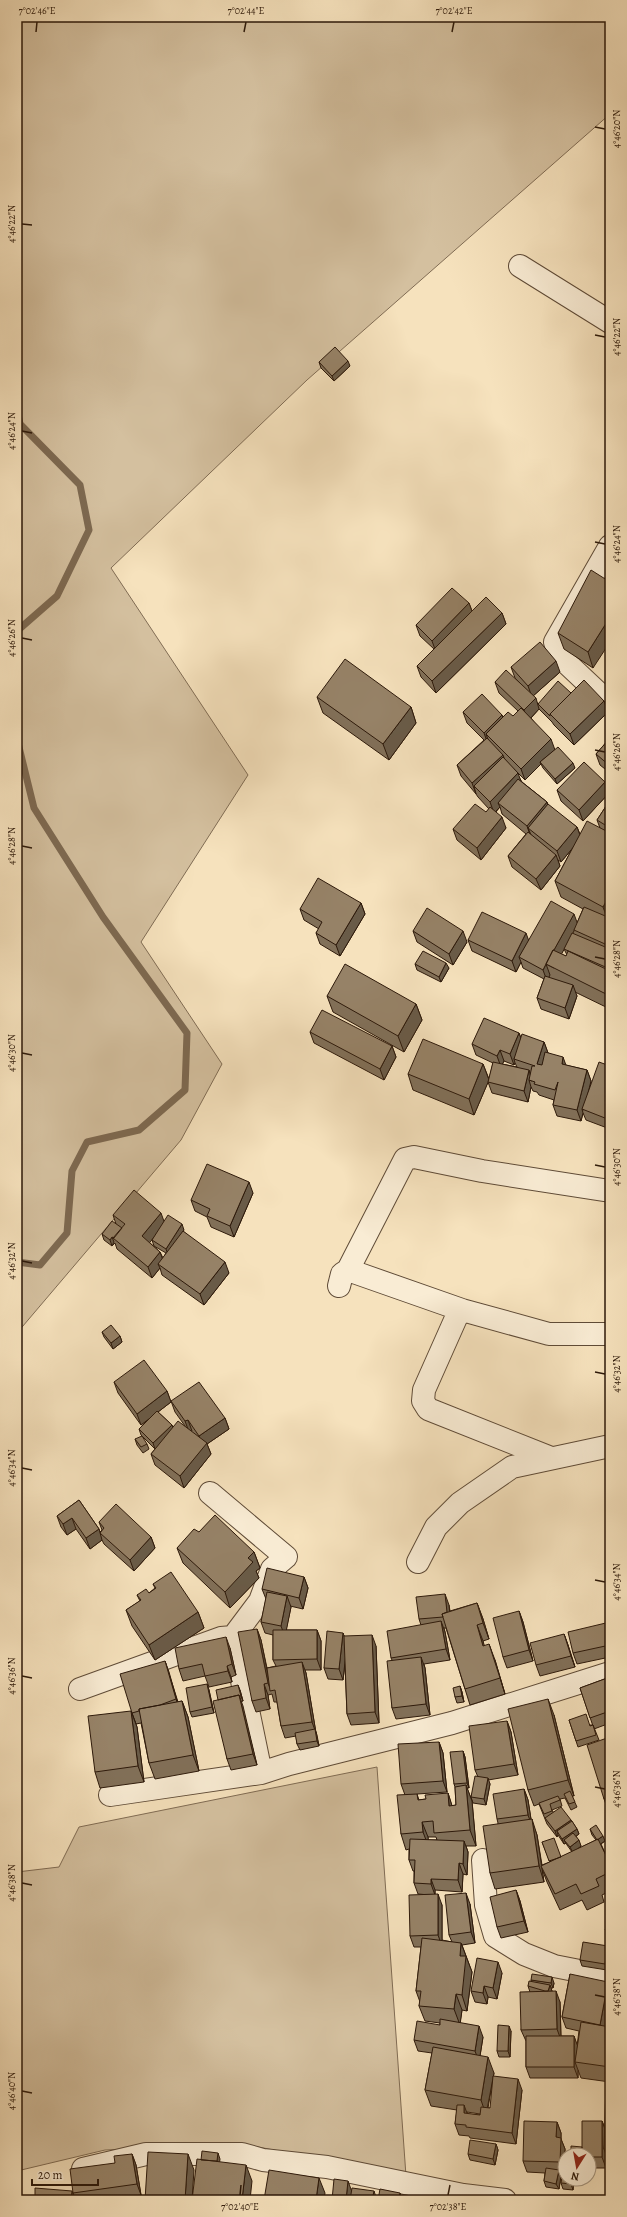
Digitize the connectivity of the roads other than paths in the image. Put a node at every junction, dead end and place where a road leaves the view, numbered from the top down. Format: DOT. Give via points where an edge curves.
graph roads {
  1 [pos="520,266"];
  2 [pos="610,322"];
  3 [pos="610,546"];
  4 [pos="610,704"];
  5 [pos="610,1191"];
  6 [pos="462,1310"];
  7 [pos="610,1334"];
  8 [pos="610,1446"];
  9 [pos="550,1458"];
  10 [pos="210,1493"];
  11 [pos="418,1562"];
  12 [pos="233,1637"];
  13 [pos="610,1673"];
  14 [pos="80,1689"];
  15 [pos="261,1773"];
  16 [pos="110,1795"];
  17 [pos="483,1860"];
  18 [pos="610,1977"];
  19 [pos="83,2169"];
  20 [pos="505,2200"];
  1 -- 2 [label="street"];
  3 -- 4 [label="street" via="555,642 559,656"];
  5 -- 6 [label="street" via="482,1171 414,1157 405,1159 343,1278"];
  6 -- 7 [label="street" via="549,1334"];
  6 -- 9 [label="street" via="424,1390 423,1401 428,1409"];
  8 -- 9 [label="street"];
  9 -- 11 [label="street" via="512,1466 460,1503 436,1527"];
  10 -- 12 [label="street" via="286,1557 272,1569 260,1601"];
  12 -- 14 [label="street" via="221,1638"];
  12 -- 15 [label="street"];
  13 -- 15 [label="street" via="452,1723"];
  15 -- 16 [label="street"];
  17 -- 18 [label="street" via="486,1905 495,1936 524,1954 554,1966"];
  19 -- 20 [label="street" via="146,2154 242,2154 263,2160 327,2167 463,2195"];
}
